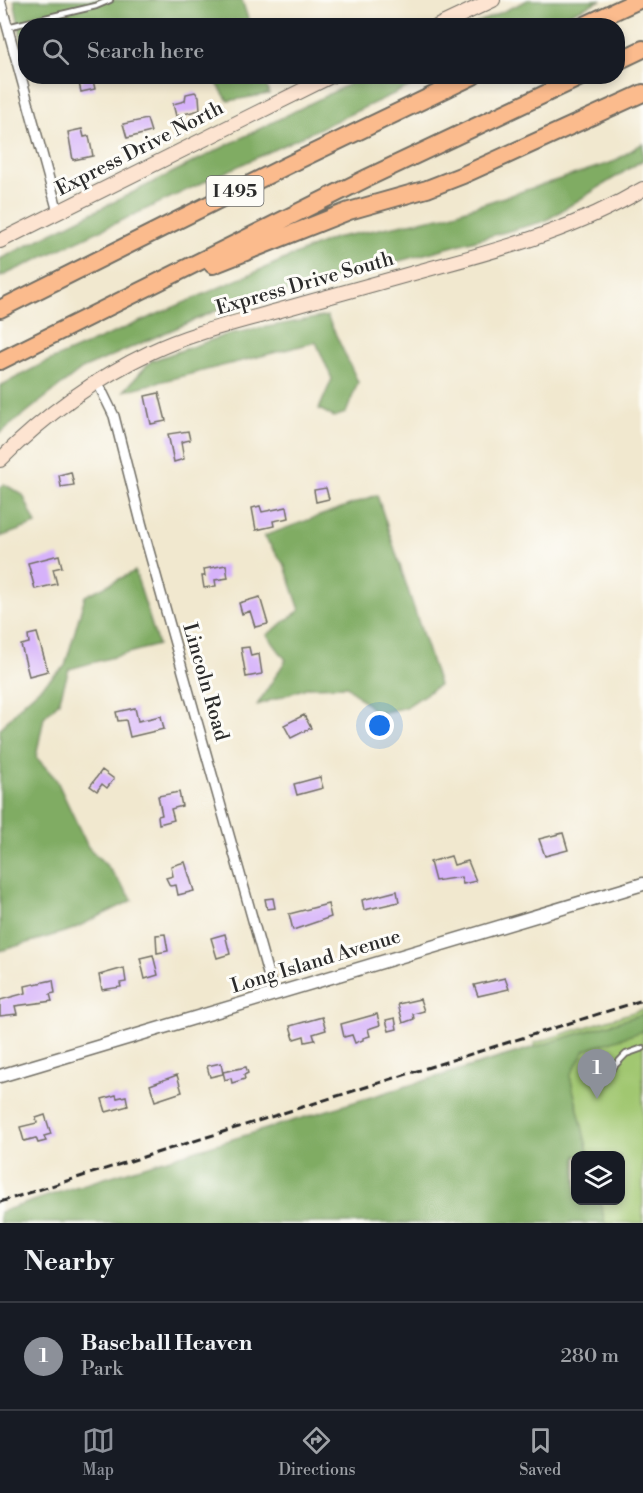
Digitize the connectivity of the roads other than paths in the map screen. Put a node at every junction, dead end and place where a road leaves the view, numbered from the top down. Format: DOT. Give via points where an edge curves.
graph roads {
  1 [pos="0,0"];
  2 [pos="110,0"];
  3 [pos="493,0"];
  4 [pos="639,0"];
  5 [pos="46,18"];
  6 [pos="455,18"];
  7 [pos="600,18"];
  8 [pos="18,25"];
  9 [pos="8,27"];
  10 [pos="643,49"];
  11 [pos="625,58"];
  12 [pos="18,64"];
  13 [pos="23,84"];
  14 [pos="315,84"];
  15 [pos="456,84"];
  16 [pos="566,84"];
  17 [pos="643,93"];
  18 [pos="643,189"];
  19 [pos="58,212"];
  20 [pos="0,241"];
  21 [pos="148,286"];
  22 [pos="0,309"];
  23 [pos="0,361"];
  24 [pos="98,381"];
  25 [pos="0,460"];
  26 [pos="643,884"];
  27 [pos="274,995"];
  28 [pos="643,1048"];
  29 [pos="0,1076"];
  30 [pos="602,1079"];
  1 -- 9 [label="street"];
  2 -- 5 [label="lane"];
  3 -- 6 [label="main road"];
  4 -- 7 [label="highway"];
  8 -- 9 [label="lane"];
  9 -- 12 [label="street"];
  10 -- 11 [label="highway"];
  13 -- 19 [label="street"];
  14 -- 19 [label="main road, Express Drive North"];
  15 -- 22 [label="highway, I 495"];
  16 -- 21 [label="highway, I 495"];
  17 -- 21 [label="highway" via="453,179 370,203 225,261"];
  18 -- 24 [label="main road, Express Drive South" via="549,234 209,331 152,352"];
  19 -- 20 [label="main road, Express Drive North"];
  21 -- 23 [label="highway, I 495"];
  24 -- 25 [label="main road, Express Drive South" via="43,420"];
  24 -- 27 [label="street, Lincoln Road" via="114,416"];
  26 -- 27 [label="street, Long Island Avenue"];
  27 -- 29 [label="street, Long Island Avenue"];
  28 -- 30 [label="lane" via="626,1054"];
}
